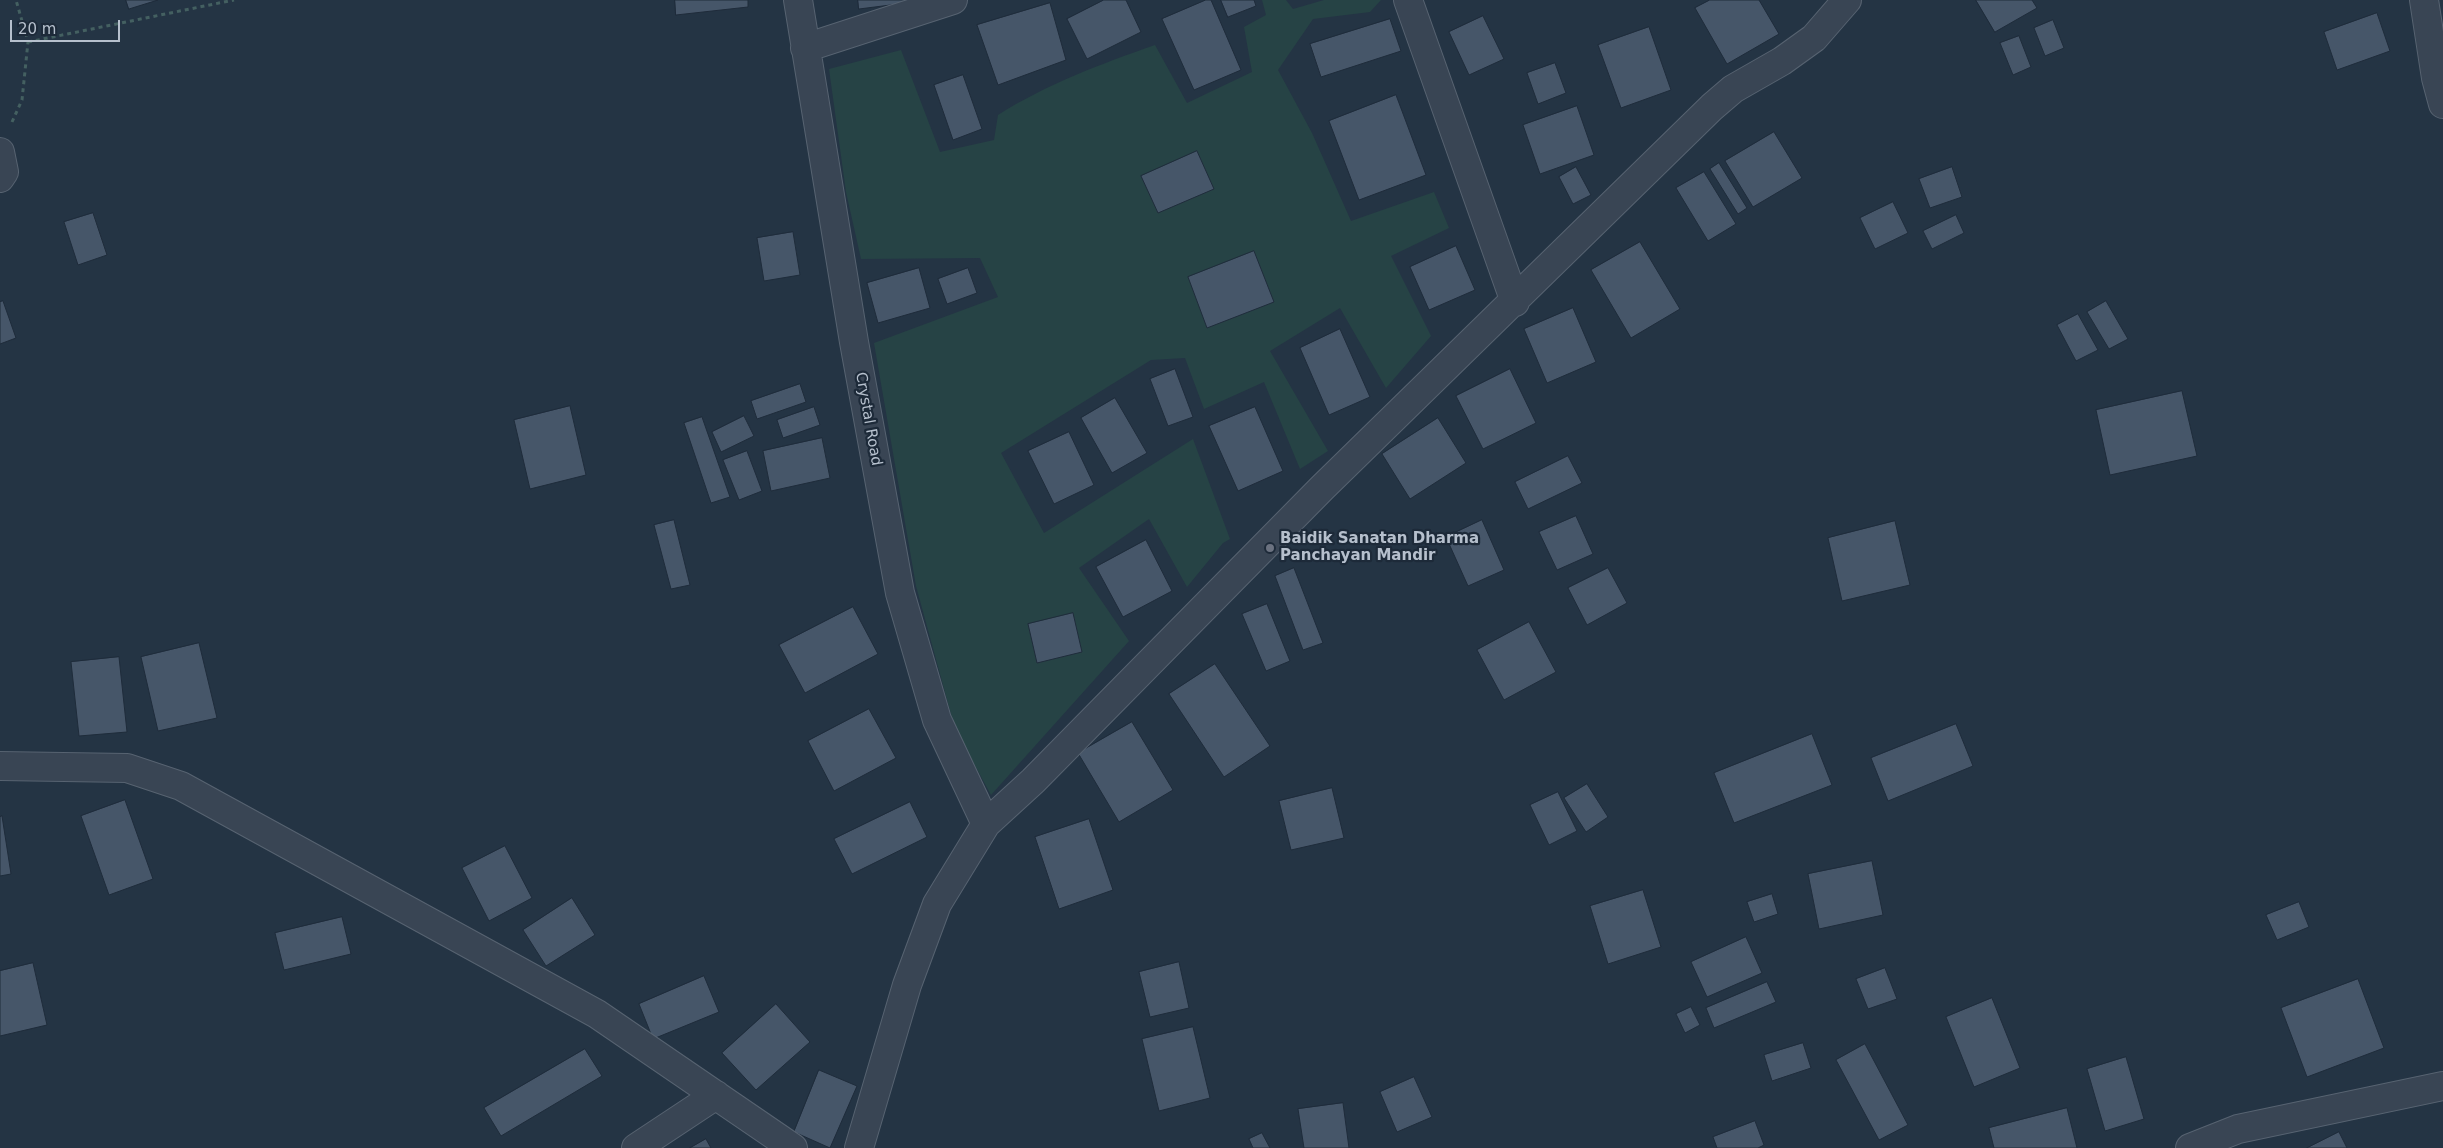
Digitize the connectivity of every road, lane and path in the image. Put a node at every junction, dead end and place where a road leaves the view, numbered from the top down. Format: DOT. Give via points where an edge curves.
graph roads {
  1 [pos="16,0"];
  2 [pos="234,0"];
  3 [pos="798,0"];
  4 [pos="953,0"];
  5 [pos="1408,0"];
  6 [pos="1847,0"];
  7 [pos="2424,0"];
  8 [pos="28,42"];
  9 [pos="805,48"];
  10 [pos="2443,104"];
  11 [pos="11,124"];
  12 [pos="0,152"];
  13 [pos="0,178"];
  14 [pos="1515,302"];
  15 [pos="0,766"];
  16 [pos="986,824"];
  17 [pos="2443,1086"];
  18 [pos="716,1095"];
  19 [pos="636,1148"];
  20 [pos="793,1148"];
  21 [pos="859,1148"];
  22 [pos="2190,1148"];
  1 -- 8 [label="path"];
  2 -- 8 [label="path"];
  3 -- 9 [label="street, Crystal Road"];
  4 -- 9 [label="street"];
  5 -- 14 [label="street"];
  6 -- 14 [label="street" via="1814,38 1733,89 1712,107"];
  7 -- 10 [label="street"];
  8 -- 11 [label="path" via="22,100"];
  9 -- 16 [label="street, Crystal Road" via="900,593 937,720"];
  12 -- 13 [label="street" via="4,172"];
  14 -- 16 [label="street" via="1322,488 1033,782"];
  15 -- 18 [label="street" via="127,768 181,786 597,1014"];
  16 -- 21 [label="street" via="936,904 907,985"];
  17 -- 22 [label="street" via="2238,1129"];
  18 -- 19 [label="street"];
  18 -- 20 [label="street"];
}
